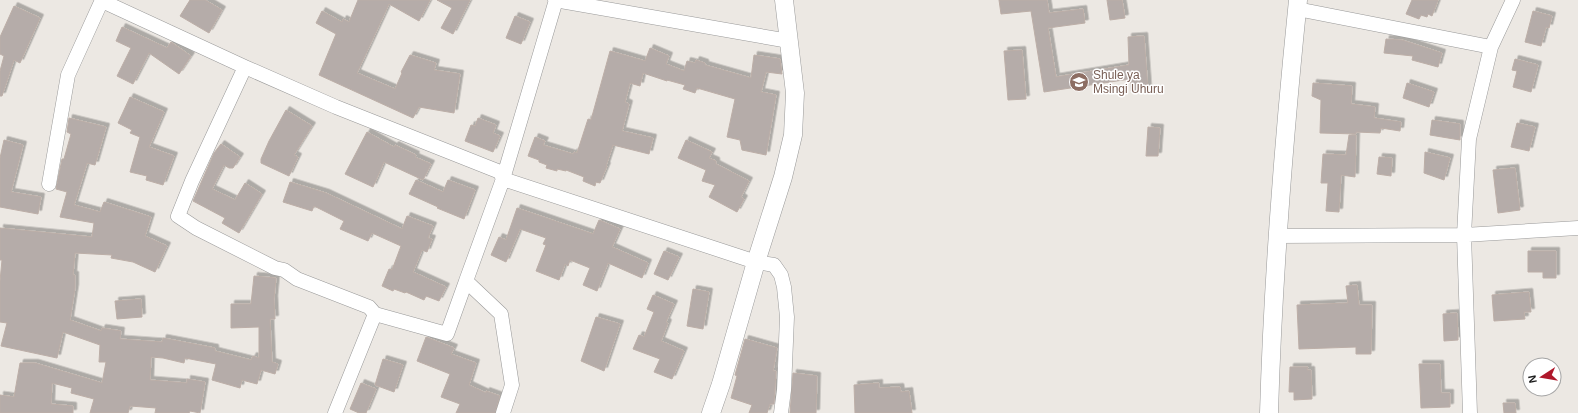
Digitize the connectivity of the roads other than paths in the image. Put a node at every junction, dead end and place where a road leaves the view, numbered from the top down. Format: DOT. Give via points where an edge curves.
graph roads {
  1 [pos="102,0"];
  2 [pos="555,0"];
  3 [pos="784,0"];
  4 [pos="1513,0"];
  5 [pos="1298,5"];
  6 [pos="789,41"];
  7 [pos="1491,47"];
  8 [pos="245,67"];
  9 [pos="503,179"];
  10 [pos="49,184"];
  11 [pos="1578,228"];
  12 [pos="1464,235"];
  13 [pos="1278,236"];
  14 [pos="756,262"];
  15 [pos="466,281"];
  16 [pos="375,314"];
  17 [pos="335,413"];
  18 [pos="503,413"];
  19 [pos="711,413"];
  20 [pos="781,413"];
  21 [pos="1269,413"];
  22 [pos="1470,413"];
  1 -- 8 [label="street"];
  1 -- 10 [label="street" via="68,75"];
  2 -- 6 [label="street"];
  2 -- 9 [label="street"];
  3 -- 6 [label="street"];
  4 -- 7 [label="street"];
  5 -- 7 [label="street"];
  5 -- 13 [label="street"];
  6 -- 14 [label="street" via="795,93 793,135 783,177"];
  7 -- 12 [label="street" via="1469,139"];
  8 -- 9 [label="street" via="336,107 500,172"];
  8 -- 16 [label="street" via="178,216 196,228 284,270 297,279 369,307"];
  9 -- 14 [label="street"];
  9 -- 15 [label="street"];
  11 -- 12 [label="street"];
  12 -- 13 [label="street"];
  12 -- 22 [label="street"];
  13 -- 21 [label="street"];
  14 -- 19 [label="street"];
  14 -- 20 [label="street" via="774,265 784,287 787,317"];
  15 -- 16 [label="street" via="447,334"];
  15 -- 18 [label="street" via="501,314 512,385"];
  16 -- 17 [label="street"];
}
